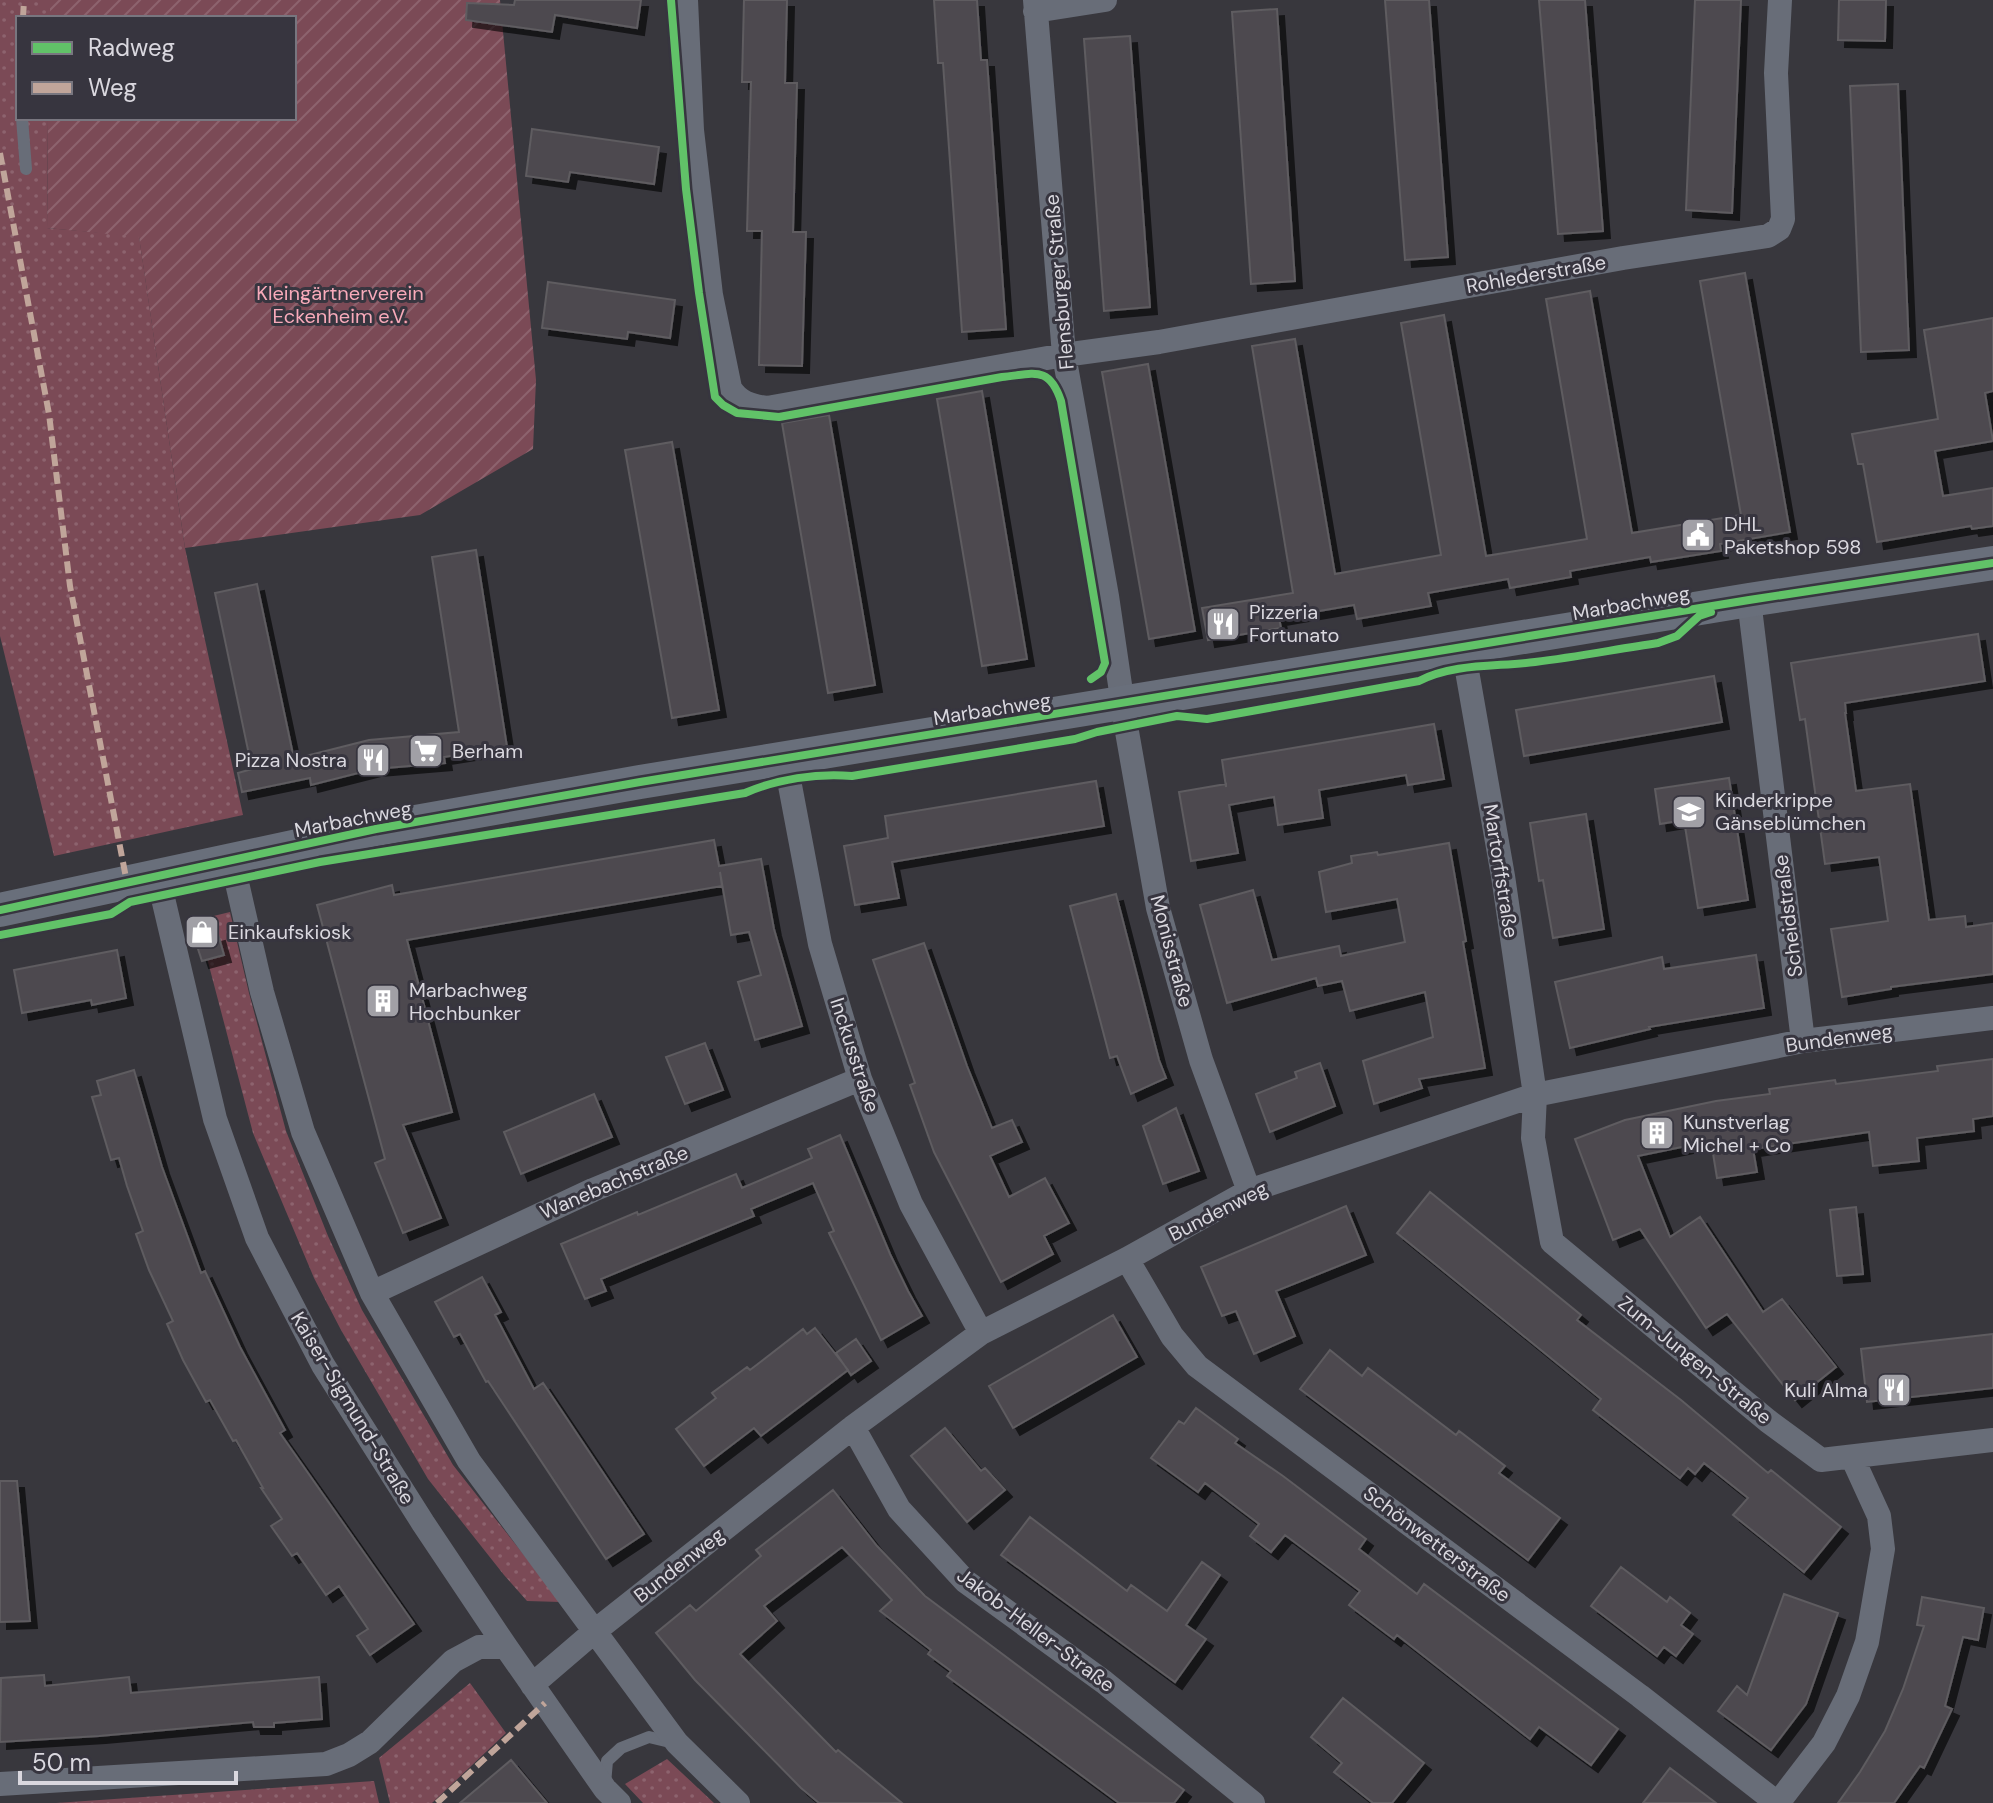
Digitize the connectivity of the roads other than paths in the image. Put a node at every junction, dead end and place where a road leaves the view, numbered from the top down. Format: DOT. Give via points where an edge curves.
graph roads {
  1 [pos="686,0"];
  2 [pos="1105,0"];
  3 [pos="1780,0"];
  4 [pos="1035,5"];
  5 [pos="22,120"];
  6 [pos="26,169"];
  7 [pos="1064,355"];
  8 [pos="1993,563"];
  9 [pos="1749,600"];
  10 [pos="1463,648"];
  11 [pos="1124,704"];
  12 [pos="785,759"];
  13 [pos="232,861"];
  14 [pos="158,877"];
  15 [pos="0,910"];
  16 [pos="1993,1018"];
  17 [pos="1803,1041"];
  18 [pos="860,1079"];
  19 [pos="1535,1095"];
  20 [pos="1249,1191"];
  21 [pos="1127,1259"];
  22 [pos="372,1293"];
  23 [pos="981,1333"];
  24 [pos="853,1427"];
  25 [pos="1993,1440"];
  26 [pos="1852,1457"];
  27 [pos="595,1631"];
  28 [pos="506,1647"];
  29 [pos="532,1685"];
  30 [pos="677,1743"];
  31 [pos="0,1784"];
  32 [pos="612,1796"];
  33 [pos="738,1803"];
  34 [pos="1253,1803"];
  35 [pos="1778,1803"];
  1 -- 7 [label="street, Rohlederstraße" via="692,130 711,295 735,397 767,408"];
  2 -- 4 [label="street"];
  3 -- 7 [label="street, Rohlederstraße" via="1776,73 1783,219 1768,236"];
  4 -- 7 [label="street, Flensburger Straße"];
  5 -- 6 [label="lane"];
  7 -- 11 [label="street, Flensburger Straße"];
  8 -- 9 [label="main road, Marbachweg"];
  9 -- 10 [label="main road, Marbachweg"];
  9 -- 17 [label="street, Scheidstraße"];
  10 -- 11 [label="main road, Marbachweg"];
  10 -- 19 [label="street, Martorffstraße"];
  11 -- 12 [label="main road, Marbachweg"];
  11 -- 20 [label="street, Monisstraße" via="1158,908 1201,1060"];
  12 -- 13 [label="main road, Marbachweg" via="376,829"];
  12 -- 18 [label="street, Inckusstraße" via="820,944"];
  13 -- 14 [label="main road, Marbachweg"];
  13 -- 22 [label="street" via="262,992 303,1132"];
  14 -- 15 [label="main road, Marbachweg"];
  14 -- 28 [label="street, Kaiser-Sigmund-Straße" via="215,1119 257,1238 323,1365"];
  16 -- 17 [label="street, Bundenweg"];
  17 -- 19 [label="street, Bundenweg"];
  18 -- 22 [label="street, Wanebachstraße" via="593,1190"];
  18 -- 23 [label="street, Inckusstraße" via="911,1204"];
  19 -- 20 [label="street, Bundenweg"];
  19 -- 26 [label="street, Zum-Jungen-Straße" via="1533,1138 1552,1242 1821,1460"];
  20 -- 21 [label="street, Bundenweg"];
  21 -- 23 [label="street, Bundenweg"];
  21 -- 35 [label="street, Schönwetterstraße" via="1172,1336 1197,1366"];
  22 -- 27 [label="street" via="469,1461"];
  23 -- 24 [label="street, Bundenweg"];
  24 -- 27 [label="street, Bundenweg"];
  24 -- 34 [label="street, Jakob-Heller-Straße" via="899,1509 965,1581 1104,1682"];
  25 -- 26 [label="street, Zum-Jungen-Straße"];
  26 -- 35 [label="street" via="1879,1516 1883,1549 1867,1642 1824,1743"];
  27 -- 29 [label="street"];
  27 -- 30 [label="street"];
  28 -- 29 [label="street, Kaiser-Sigmund-Straße"];
  28 -- 31 [label="street" via="479,1647 453,1661 370,1742 326,1764"];
  29 -- 32 [label="street, Kaiser-Sigmund-Straße"];
  30 -- 32 [label="lane" via="649,1737 621,1748 607,1761"];
  30 -- 33 [label="street"];
}
